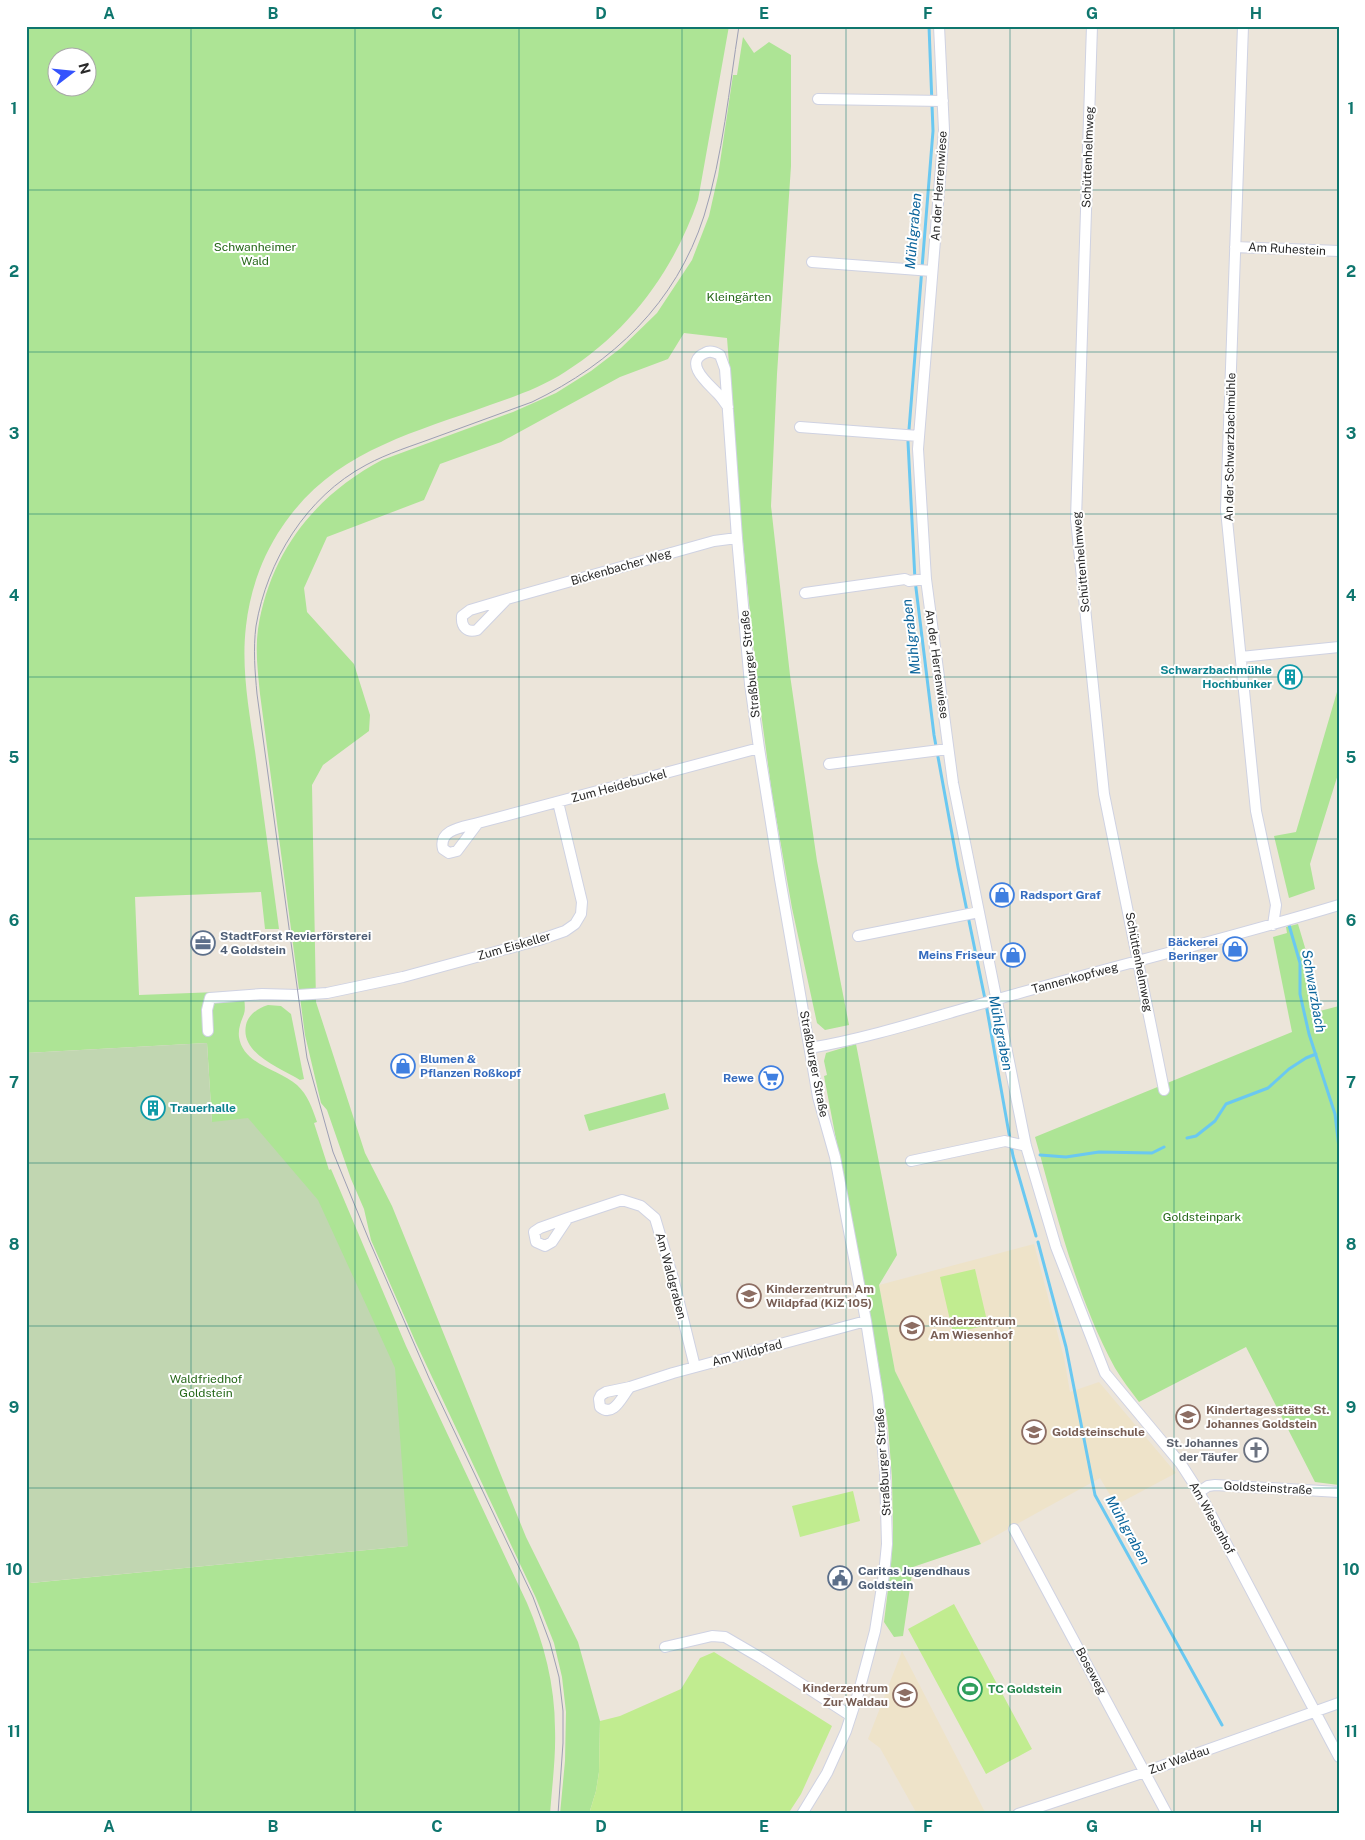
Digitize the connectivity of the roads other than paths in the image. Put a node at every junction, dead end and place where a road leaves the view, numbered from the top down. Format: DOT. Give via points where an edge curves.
graph roads {
  1 [pos="938,26"];
  2 [pos="1092,26"];
  3 [pos="1243,26"];
  4 [pos="818,99"];
  5 [pos="940,101"];
  6 [pos="1235,247"];
  7 [pos="1339,251"];
  8 [pos="812,262"];
  9 [pos="930,270"];
  10 [pos="728,407"];
  11 [pos="800,427"];
  12 [pos="916,435"];
  13 [pos="737,538"];
  14 [pos="923,579"];
  15 [pos="805,593"];
  16 [pos="507,599"];
  17 [pos="1339,647"];
  18 [pos="1241,657"];
  19 [pos="760,748"];
  20 [pos="941,750"];
  21 [pos="829,764"];
  22 [pos="558,802"];
  23 [pos="478,823"];
  24 [pos="1339,906"];
  25 [pos="976,912"];
  26 [pos="1273,925"];
  27 [pos="858,936"];
  28 [pos="1138,961"];
  29 [pos="997,999"];
  30 [pos="208,1031"];
  31 [pos="810,1048"];
  32 [pos="1164,1090"];
  33 [pos="1026,1146"];
  34 [pos="912,1161"];
  35 [pos="568,1218"];
  36 [pos="866,1321"];
  37 [pos="695,1367"];
  38 [pos="630,1387"];
  39 [pos="1199,1492"];
  40 [pos="1339,1492"];
  41 [pos="1014,1529"];
  42 [pos="665,1647"];
  43 [pos="1339,1703"];
  44 [pos="1315,1712"];
  45 [pos="851,1716"];
  46 [pos="1339,1757"];
  47 [pos="1145,1772"];
  48 [pos="802,1814"];
  49 [pos="1018,1814"];
  50 [pos="1167,1814"];
  1 -- 5 [label="street, An der Herrenwiese"];
  2 -- 28 [label="street, Schüttenhelmweg" via="1076,519 1104,794"];
  3 -- 6 [label="street, An der Schwarzbachmühle"];
  4 -- 5 [label="street"];
  5 -- 9 [label="street, An der Herrenwiese" via="944,130"];
  6 -- 7 [label="street, Am Ruhestein"];
  6 -- 18 [label="street, An der Schwarzbachmühle" via="1226,510"];
  8 -- 9 [label="street"];
  9 -- 12 [label="street, An der Herrenwiese"];
  10 -- 10 [label="street, Straßburger Straße" via="723,360 716,353 703,354 696,367 699,374"];
  10 -- 13 [label="street, Straßburger Straße"];
  11 -- 12 [label="street"];
  12 -- 14 [label="street, An der Herrenwiese"];
  13 -- 16 [label="street, Bickenbacher Weg" via="701,544"];
  13 -- 19 [label="street, Straßburger Straße" via="750,684"];
  14 -- 15 [label="street"];
  14 -- 20 [label="street, An der Herrenwiese"];
  17 -- 18 [label="street"];
  18 -- 26 [label="street, An der Schwarzbachmühle" via="1256,811 1276,905"];
  19 -- 22 [label="street, Zum Heidebuckel"];
  19 -- 31 [label="street, Straßburger Straße"];
  20 -- 21 [label="street"];
  20 -- 25 [label="street, An der Herrenwiese" via="952,783"];
  22 -- 23 [label="street, Zum Heidebuckel"];
  22 -- 30 [label="street, Zum Eiskeller" via="582,902 581,914 565,931 403,977 328,994 210,998 206,1010"];
  24 -- 26 [label="street, Tannenkopfweg"];
  25 -- 27 [label="street"];
  25 -- 29 [label="street, An der Herrenwiese"];
  26 -- 28 [label="street, Tannenkopfweg"];
  28 -- 29 [label="street, Tannenkopfweg"];
  28 -- 32 [label="street, Schüttenhelmweg"];
  29 -- 31 [label="street, Tannenkopfweg"];
  29 -- 33 [label="street, Am Wiesenhof"];
  31 -- 36 [label="street, Straßburger Straße" via="818,1097 835,1157"];
  33 -- 34 [label="street" via="1005,1142"];
  33 -- 39 [label="street, Am Wiesenhof" via="1056,1247 1105,1373 1181,1464"];
  35 -- 37 [label="street, Am Waldgraben" via="622,1200 641,1206 655,1218"];
  36 -- 37 [label="street, Am Wildpfad"];
  36 -- 45 [label="street, Straßburger Straße" via="882,1433 887,1544 875,1631"];
  37 -- 38 [label="street, Am Wildpfad"];
  39 -- 40 [label="street, Goldsteinstraße" via="1215,1485"];
  39 -- 44 [label="street, Am Wiesenhof"];
  41 -- 47 [label="street, Boseweg"];
  42 -- 45 [label="street" via="712,1636 725,1637"];
  43 -- 44 [label="street, Zur Waldau"];
  44 -- 46 [label="street, Am Wiesenhof"];
  44 -- 47 [label="street, Zur Waldau"];
  45 -- 48 [label="street, Straßburger Straße" via="827,1773"];
  47 -- 49 [label="street, Zur Waldau"];
  47 -- 50 [label="street, Boseweg"];
}
